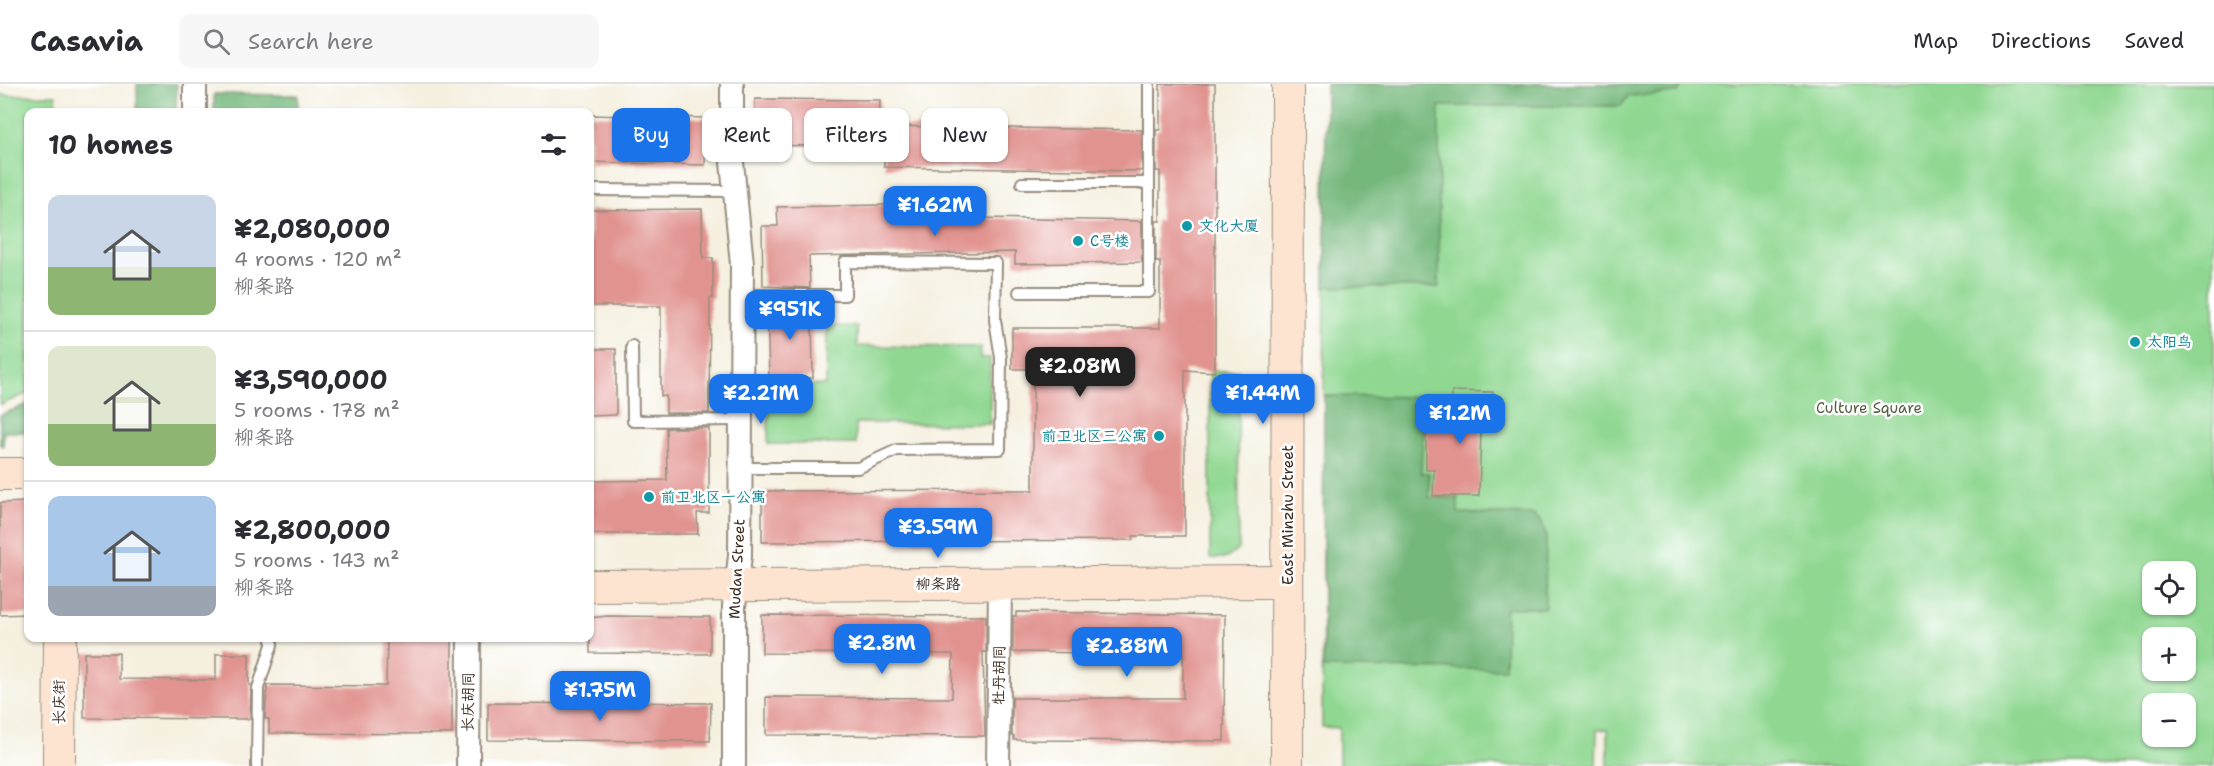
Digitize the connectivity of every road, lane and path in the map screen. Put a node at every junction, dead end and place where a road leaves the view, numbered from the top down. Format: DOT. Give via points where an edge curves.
graph roads {
  1 [pos="195,84"];
  2 [pos="732,84"];
  3 [pos="1149,84"];
  4 [pos="1288,84"];
  5 [pos="195,108"];
  6 [pos="1022,183"];
  7 [pos="1149,183"];
  8 [pos="594,190"];
  9 [pos="734,191"];
  10 [pos="1019,292"];
  11 [pos="742,295"];
  12 [pos="633,346"];
  13 [pos="741,420"];
  14 [pos="741,468"];
  15 [pos="0,474"];
  16 [pos="24,474"];
  17 [pos="1287,582"];
  18 [pos="1000,584"];
  19 [pos="736,585"];
  20 [pos="594,586"];
  21 [pos="60,642"];
  22 [pos="272,642"];
  23 [pos="469,642"];
  24 [pos="59,766"];
  25 [pos="257,766"];
  26 [pos="468,766"];
  27 [pos="734,766"];
  28 [pos="998,766"];
  29 [pos="1287,766"];
  1 -- 5 [label="street"];
  2 -- 9 [label="street, Mudan Street"];
  3 -- 7 [label="lane"];
  4 -- 17 [label="street, East Minzhu Street"];
  6 -- 7 [label="lane"];
  7 -- 10 [label="lane" via="1149,292"];
  8 -- 9 [label="lane"];
  9 -- 11 [label="street, Mudan Street"];
  11 -- 13 [label="street, Mudan Street"];
  11 -- 14 [label="lane" via="845,295 845,262 996,263 995,320 1001,358 1000,449 897,450 858,468"];
  12 -- 13 [label="lane" via="633,421"];
  13 -- 14 [label="street, Mudan Street"];
  14 -- 19 [label="street, Mudan Street"];
  15 -- 16 [label="street"];
  17 -- 18 [label="street, 柳条路"];
  17 -- 29 [label="street, East Minzhu Street"];
  18 -- 19 [label="street, 柳条路"];
  18 -- 28 [label="street, 牡丹胡同"];
  19 -- 20 [label="street, 柳条路"];
  19 -- 27 [label="street, Mudan Street"];
  21 -- 24 [label="street, 长庆街"];
  22 -- 25 [label="lane" via="258,688"];
  23 -- 26 [label="street, 长庆胡同"];
}
